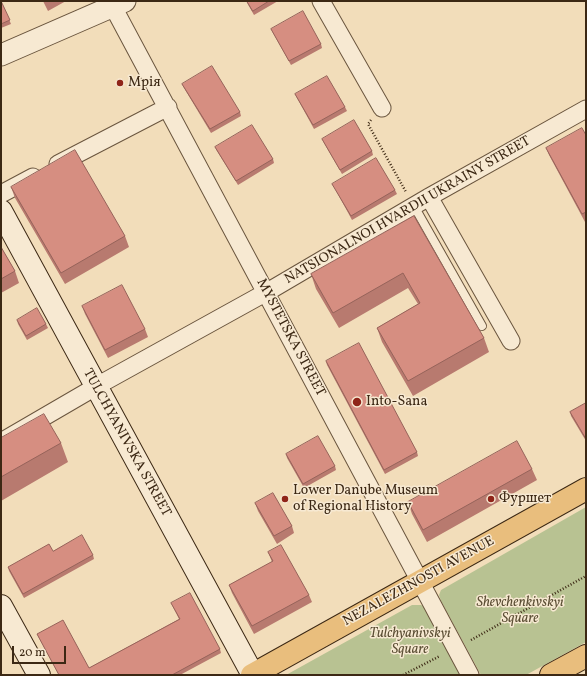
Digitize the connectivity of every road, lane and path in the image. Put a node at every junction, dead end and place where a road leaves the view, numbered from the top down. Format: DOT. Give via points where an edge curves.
graph roads {
  1 [pos="321,1"];
  2 [pos="116,3"];
  3 [pos="1,54"];
  4 [pos="168,107"];
  5 [pos="382,108"];
  6 [pos="586,109"];
  7 [pos="1,194"];
  8 [pos="429,197"];
  9 [pos="414,206"];
  10 [pos="1,211"];
  11 [pos="266,293"];
  12 [pos="482,326"];
  13 [pos="511,341"];
  14 [pos="96,387"];
  15 [pos="1,442"];
  16 [pos="586,490"];
  17 [pos="586,576"];
  18 [pos="420,582"];
  19 [pos="1,606"];
  20 [pos="468,641"];
  21 [pos="447,653"];
  22 [pos="586,656"];
  23 [pos="39,675"];
  24 [pos="253,675"];
  25 [pos="403,675"];
  26 [pos="470,675"];
  27 [pos="551,675"];
  1 -- 5 [label="street"];
  2 -- 3 [label="street"];
  2 -- 4 [label="street, MYSTETSKA STREET"];
  4 -- 7 [label="street"];
  4 -- 11 [label="street, MYSTETSKA STREET"];
  5 -- 9 [label="path" via="368,124"];
  6 -- 8 [label="street, NATSIONALNOI HVARDII UKRAINY STREET"];
  8 -- 9 [label="street, NATSIONALNOI HVARDII UKRAINY STREET"];
  8 -- 13 [label="street"];
  9 -- 11 [label="street, NATSIONALNOI HVARDII UKRAINY STREET"];
  9 -- 12 [label="lane"];
  10 -- 14 [label="main road, TULCHYANIVSKA STREET"];
  11 -- 14 [label="street, NATSIONALNOI HVARDII UKRAINY STREET"];
  11 -- 18 [label="street, MYSTETSKA STREET"];
  14 -- 15 [label="street, NATSIONALNOI HVARDII UKRAINY STREET"];
  14 -- 24 [label="main road, TULCHYANIVSKA STREET"];
  16 -- 18 [label="main road, NEZALEZHNOSTI AVENUE"];
  17 -- 20 [label="path"];
  18 -- 24 [label="main road, NEZALEZHNOSTI AVENUE"];
  18 -- 26 [label="street, MYSTETSKA STREET"];
  19 -- 23 [label="main road"];
  21 -- 25 [label="path"];
  22 -- 27 [label="main road"];
}
